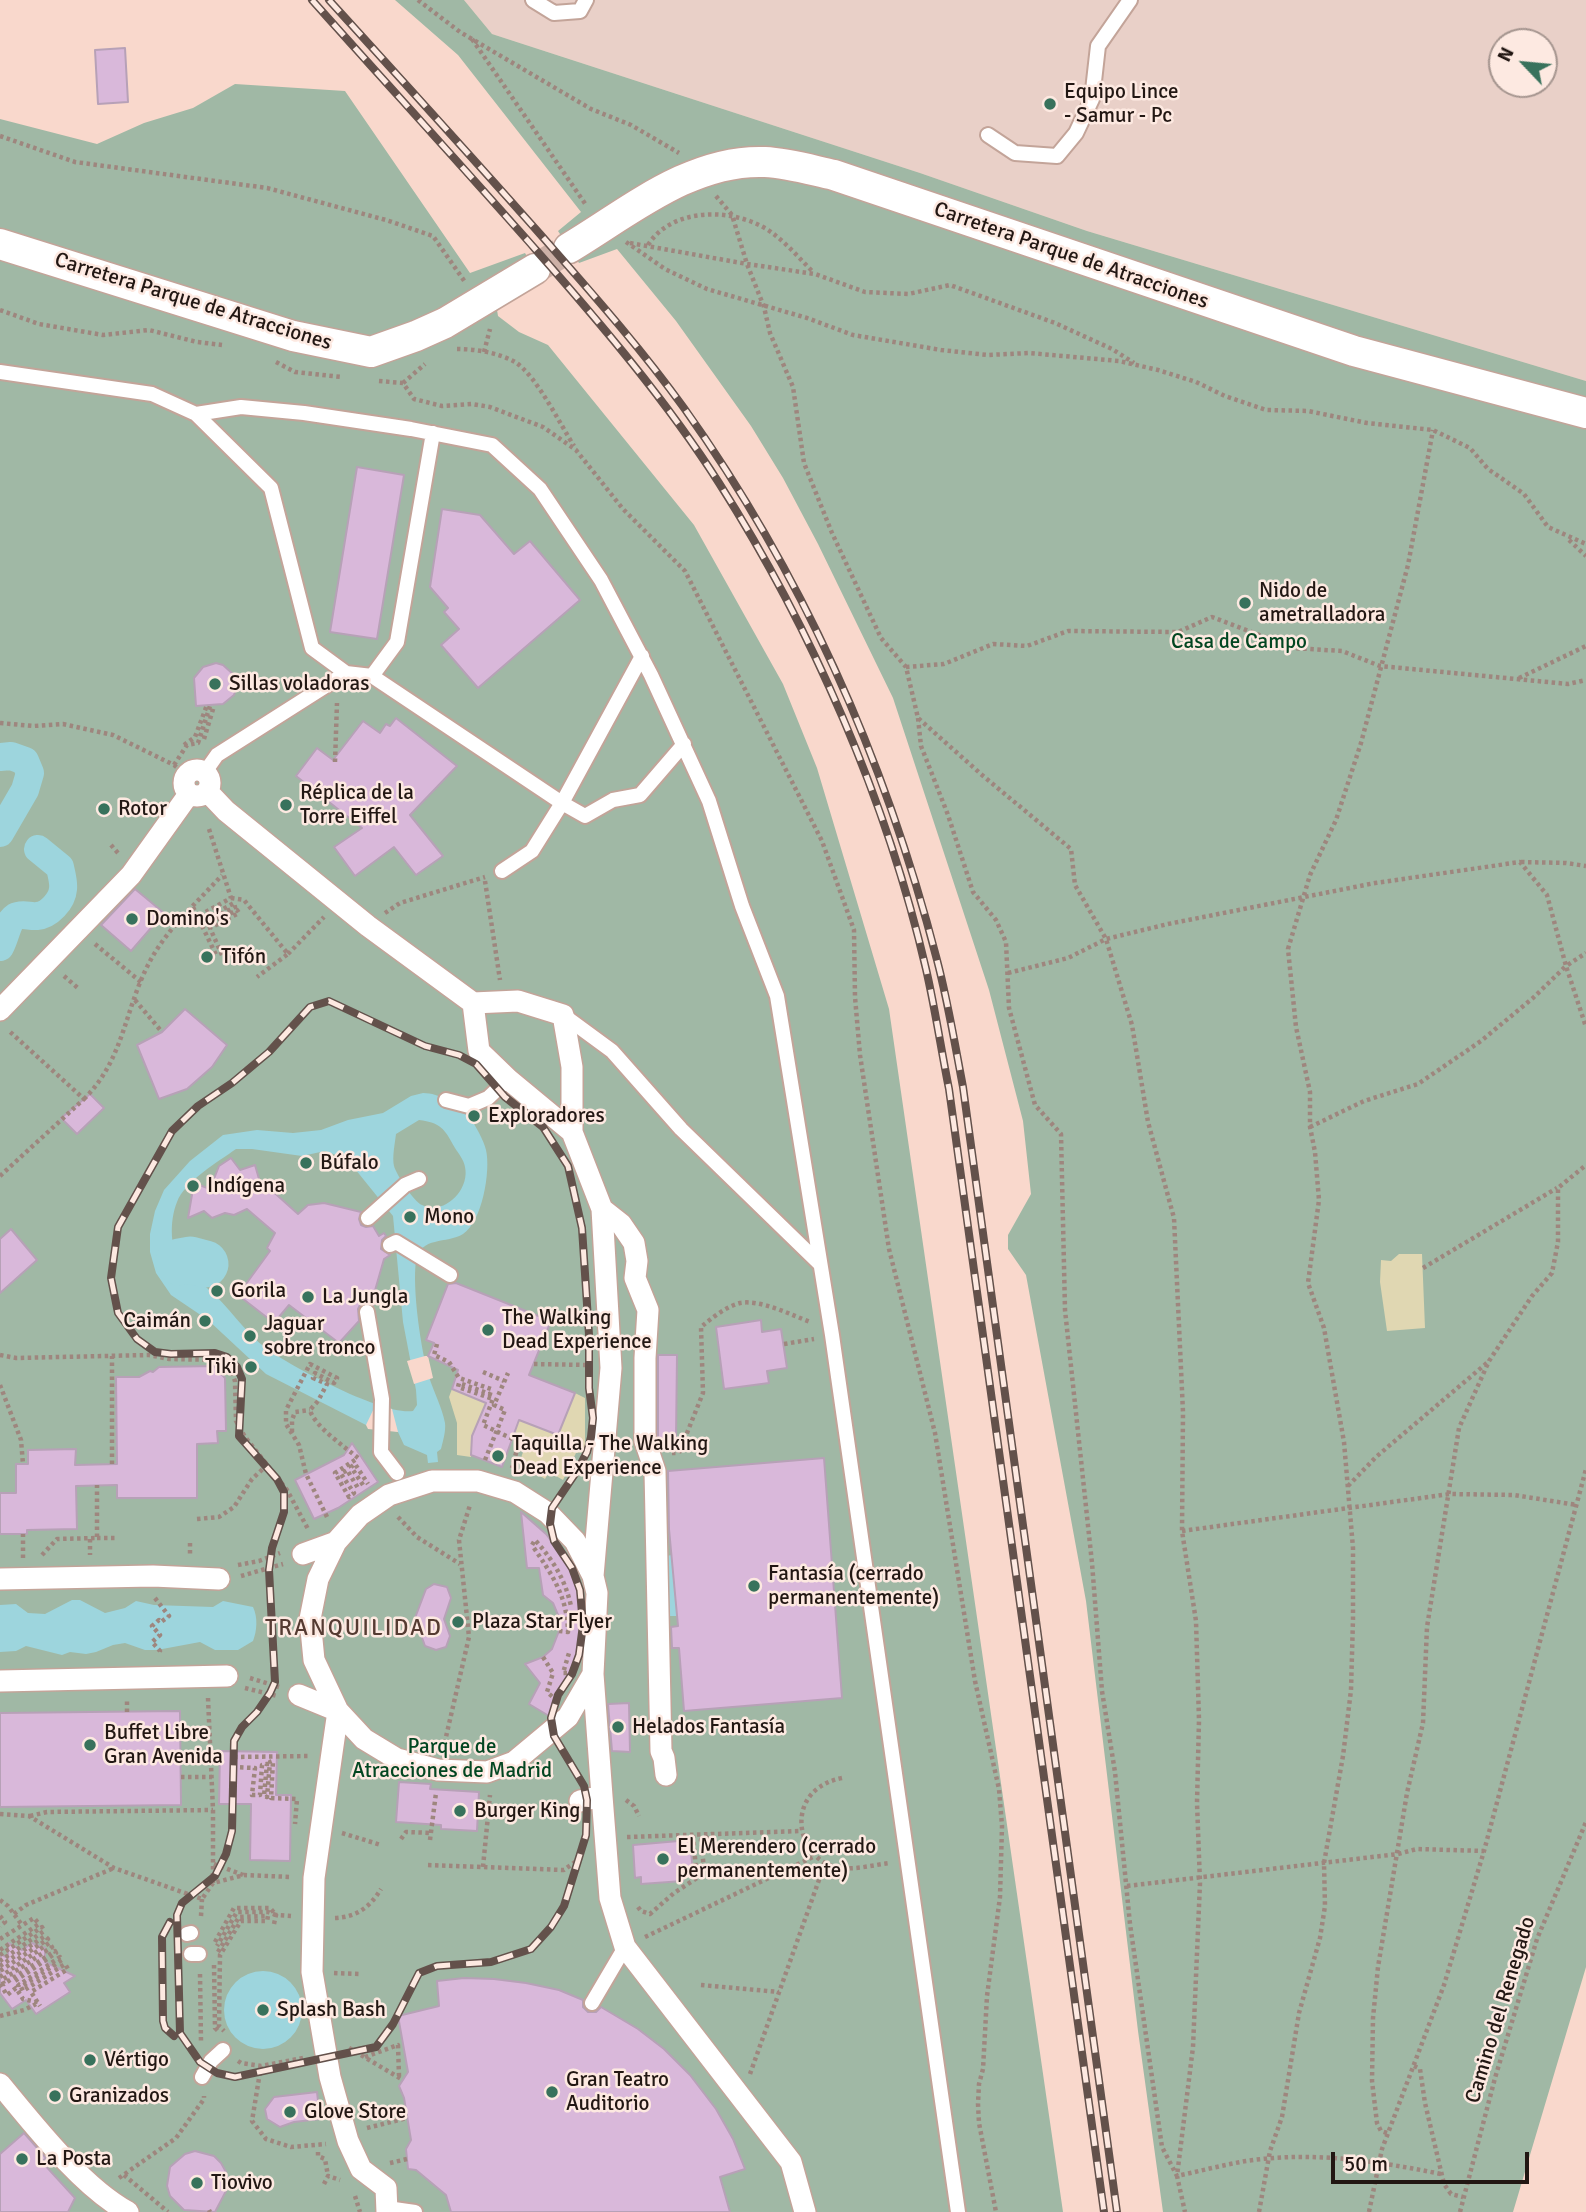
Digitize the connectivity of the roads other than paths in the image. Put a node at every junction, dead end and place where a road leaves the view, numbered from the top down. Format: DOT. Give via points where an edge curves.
graph roads {
  1 [pos="533,0"];
  2 [pos="586,0"];
  3 [pos="1130,0"];
  4 [pos="989,135"];
  5 [pos="0,244"];
  6 [pos="569,248"];
  7 [pos="535,269"];
  8 [pos="0,372"];
  9 [pos="1586,412"];
  10 [pos="196,414"];
  11 [pos="433,433"];
  12 [pos="642,656"];
  13 [pos="343,676"];
  14 [pos="372,676"];
  15 [pos="684,744"];
  16 [pos="193,782"];
  17 [pos="562,803"];
  18 [pos="502,871"];
  19 [pos="473,1003"];
  20 [pos="0,1010"];
  21 [pos="563,1015"];
  22 [pos="508,1080"];
  23 [pos="446,1100"];
  24 [pos="572,1132"];
  25 [pos="419,1179"];
  26 [pos="601,1209"];
  27 [pos="368,1218"];
  28 [pos="397,1246"];
  29 [pos="820,1264"];
  30 [pos="449,1276"];
  31 [pos="367,1312"];
  32 [pos="397,1473"];
  33 [pos="593,1576"];
  34 [pos="0,1579"];
  35 [pos="214,1579"];
  36 [pos="593,1674"];
  37 [pos="216,1676"];
  38 [pos="0,1681"];
  39 [pos="304,1697"];
  40 [pos="338,1711"];
  41 [pos="666,1774"];
  42 [pos="602,1796"];
  43 [pos="580,1801"];
  44 [pos="625,1947"];
  45 [pos="592,2003"];
  46 [pos="227,2042"];
  47 [pos="202,2077"];
  48 [pos="0,2084"];
  49 [pos="387,2210"];
  50 [pos="128,2212"];
  51 [pos="415,2212"];
  52 [pos="805,2212"];
  53 [pos="958,2212"];
  1 -- 2 [label="lane" via="554,13 580,11"];
  3 -- 4 [label="lane" via="1098,46 1092,99 1076,133 1057,156 1015,153"];
  5 -- 7 [label="street, Carretera Parque de Atracciones" via="293,336 371,352 416,336"];
  6 -- 9 [label="street, Carretera Parque de Atracciones" via="595,219 676,182 724,165 765,162 834,175 1354,351"];
  8 -- 10 [label="lane" via="152,394"];
  10 -- 11 [label="lane" via="254,408"];
  10 -- 13 [label="lane" via="271,488 312,648"];
  11 -- 12 [label="lane" via="492,445 540,489 601,580"];
  11 -- 14 [label="lane" via="397,642"];
  12 -- 15 [label="lane"];
  12 -- 17 [label="lane"];
  13 -- 14 [label="lane"];
  13 -- 16 [label="lane" via="217,755"];
  14 -- 17 [label="lane"];
  15 -- 17 [label="lane" via="640,795 613,800 585,816"];
  15 -- 29 [label="lane" via="709,801 777,996"];
  16 -- 19 [label="street" via="368,926"];
  16 -- 20 [label="street" via="131,875"];
  17 -- 18 [label="lane" via="532,852"];
  19 -- 21 [label="street" via="518,1001"];
  19 -- 22 [label="street" via="479,1051"];
  21 -- 24 [label="street" via="572,1068"];
  21 -- 29 [label="lane" via="612,1051 681,1129"];
  22 -- 23 [label="lane" via="488,1098 469,1106"];
  22 -- 24 [label="street"];
  24 -- 26 [label="street"];
  25 -- 27 [label="lane" via="405,1185"];
  26 -- 33 [label="street" via="611,1365"];
  26 -- 41 [label="street" via="621,1224 634,1243 635,1278 648,1310 645,1441 655,1471 661,1751"];
  28 -- 30 [label="lane"];
  29 -- 53 [label="lane"];
  31 -- 32 [label="lane" via="382,1399 381,1451"];
  33 -- 36 [label="street" via="597,1593"];
  33 -- 40 [label="street" via="575,1541 542,1509 515,1492 478,1481 432,1481 384,1499 325,1545 317,1579 310,1619 314,1660"];
  34 -- 35 [label="street"];
  36 -- 40 [label="street" via="571,1712 517,1766 487,1772 438,1770 397,1759 364,1739"];
  36 -- 42 [label="street"];
  37 -- 38 [label="street"];
  39 -- 40 [label="street"];
  40 -- 49 [label="street" via="314,1878 312,1972 347,2137 361,2169 386,2188"];
  42 -- 43 [label="street"];
  42 -- 44 [label="street" via="610,1898"];
  44 -- 45 [label="lane"];
  44 -- 52 [label="street" via="791,2162"];
  46 -- 47 [label="lane"];
  48 -- 50 [label="street" via="38,2131 97,2190"];
  49 -- 51 [label="lane"];
}
